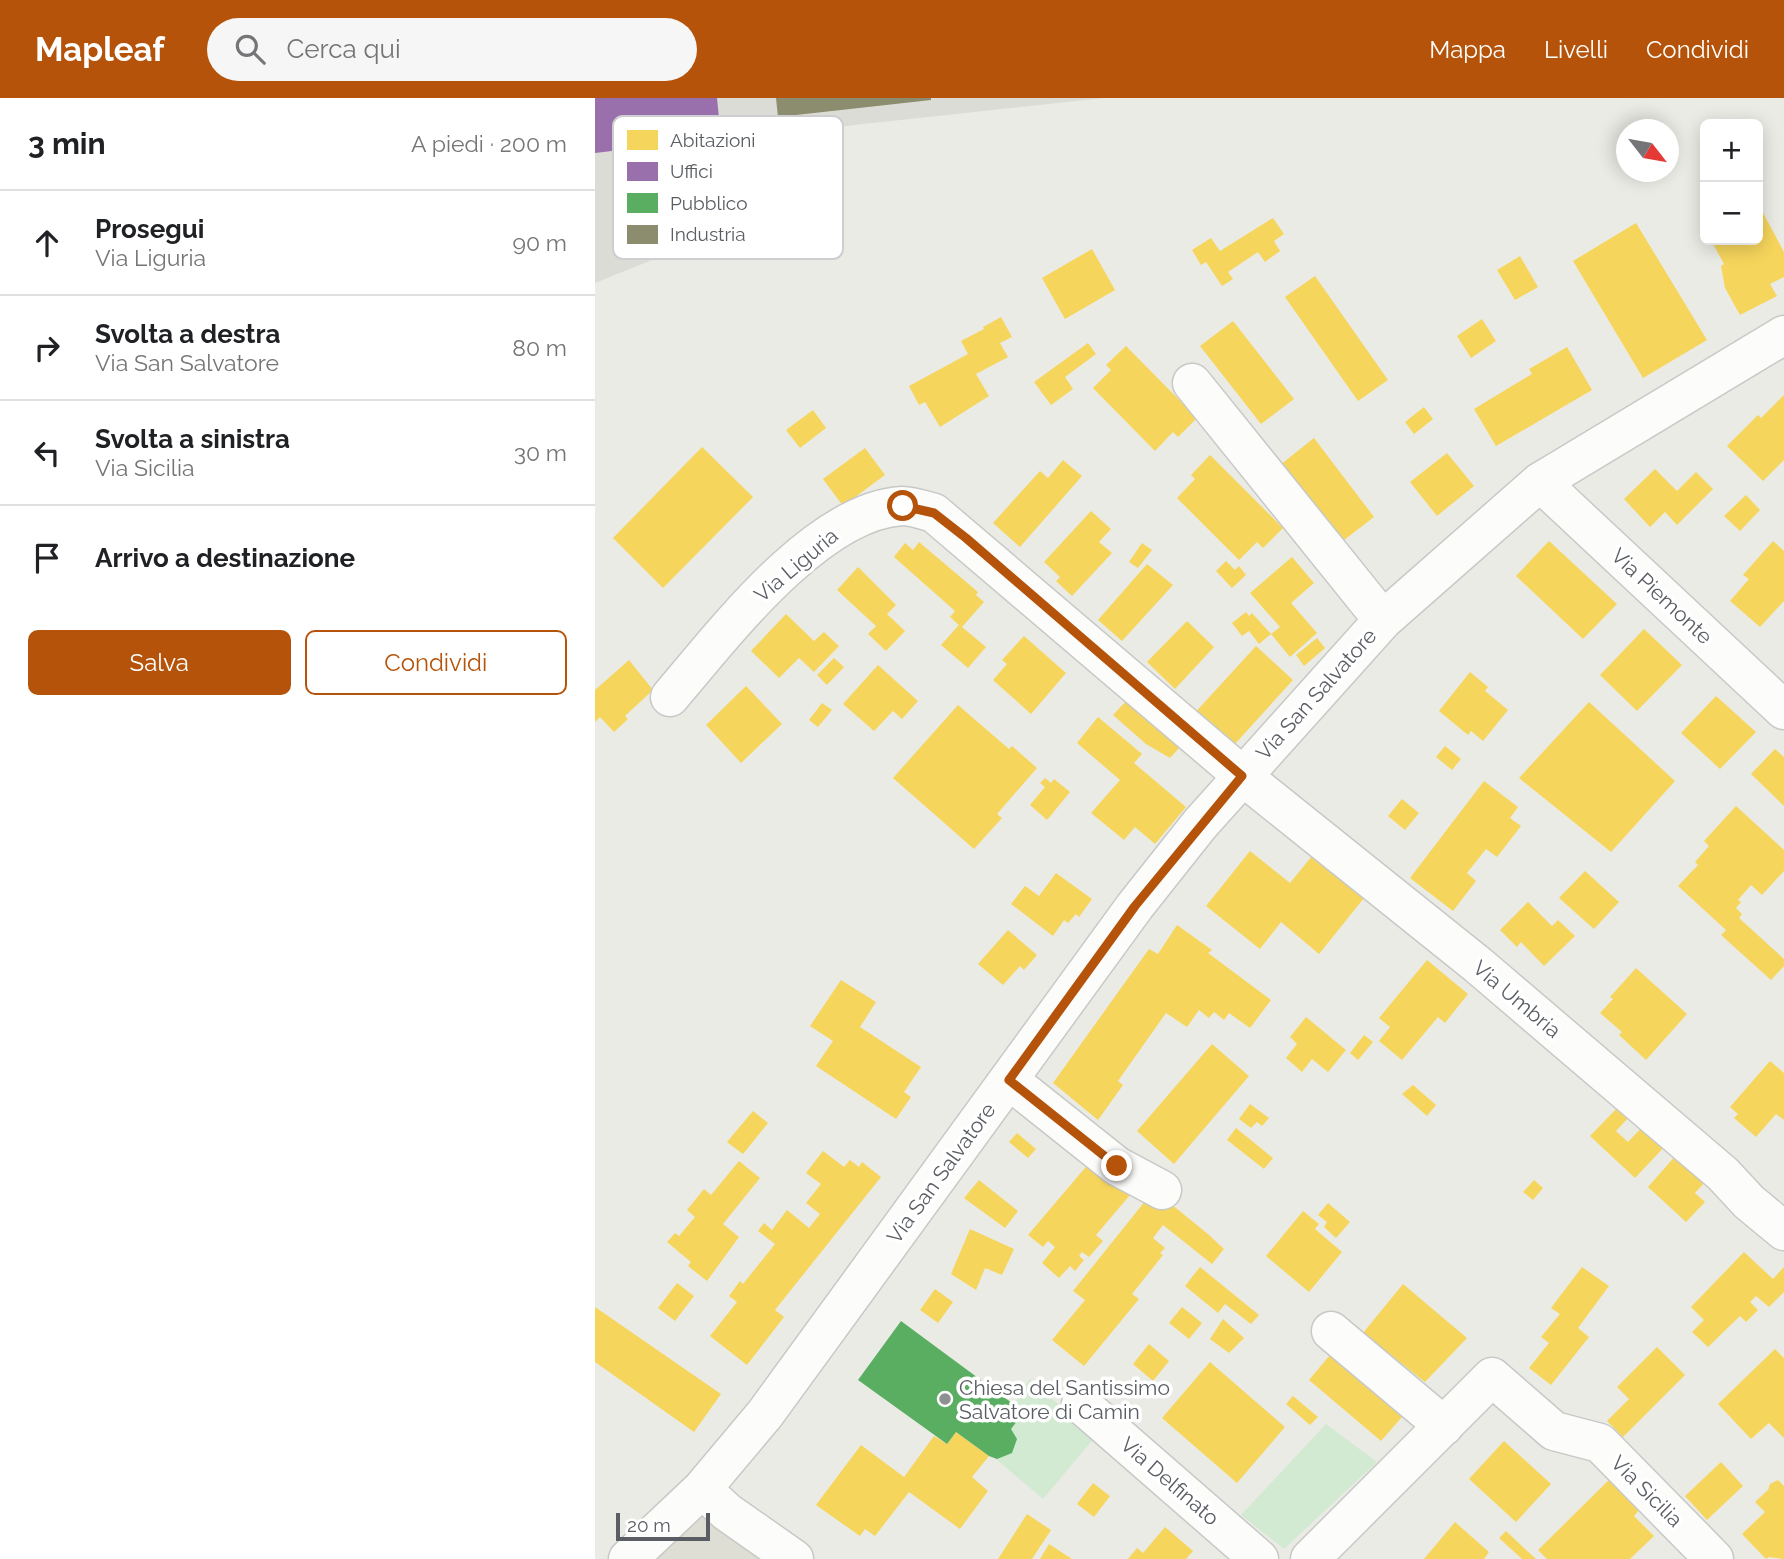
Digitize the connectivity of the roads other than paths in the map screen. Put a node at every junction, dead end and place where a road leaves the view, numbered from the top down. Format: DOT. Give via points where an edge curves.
graph roads {
  1 [pos="1779,345"];
  2 [pos="1192,383"];
  3 [pos="1540,482"];
  4 [pos="1383,620"];
  5 [pos="670,697"];
  6 [pos="1784,710"];
  7 [pos="1242,776"];
  8 [pos="1009,1080"];
  9 [pos="1150,1199"];
  10 [pos="1784,1231"];
  11 [pos="1331,1331"];
  12 [pos="1081,1404"];
  13 [pos="1444,1426"];
  14 [pos="702,1489"];
  15 [pos="628,1559"];
  16 [pos="794,1559"];
  17 [pos="1259,1559"];
  18 [pos="1310,1559"];
  19 [pos="1714,1559"];
  1 -- 3 [label="street, Via San Salvatore"];
  2 -- 4 [label="street, Via San Salvatore"];
  3 -- 4 [label="street, Via San Salvatore"];
  3 -- 6 [label="street, Via Piemonte"];
  4 -- 7 [label="street, Via San Salvatore"];
  5 -- 7 [label="street, Via Liguria" via="758,594 829,534 861,515 903,506 934,513 966,538"];
  7 -- 8 [label="street, Via San Salvatore" via="1135,906"];
  7 -- 10 [label="street, Via Umbria" via="1478,965"];
  8 -- 9 [label="street" via="1117,1166"];
  8 -- 14 [label="street, Via San Salvatore" via="765,1414"];
  11 -- 13 [label="street"];
  12 -- 17 [label="street, Via Delfinato"];
  13 -- 18 [label="street, Via Sicilia"];
  13 -- 19 [label="street, Via Sicilia" via="1492,1377 1554,1431 1600,1443"];
  14 -- 15 [label="street, Via San Salvatore"];
  14 -- 16 [label="street"];
}
